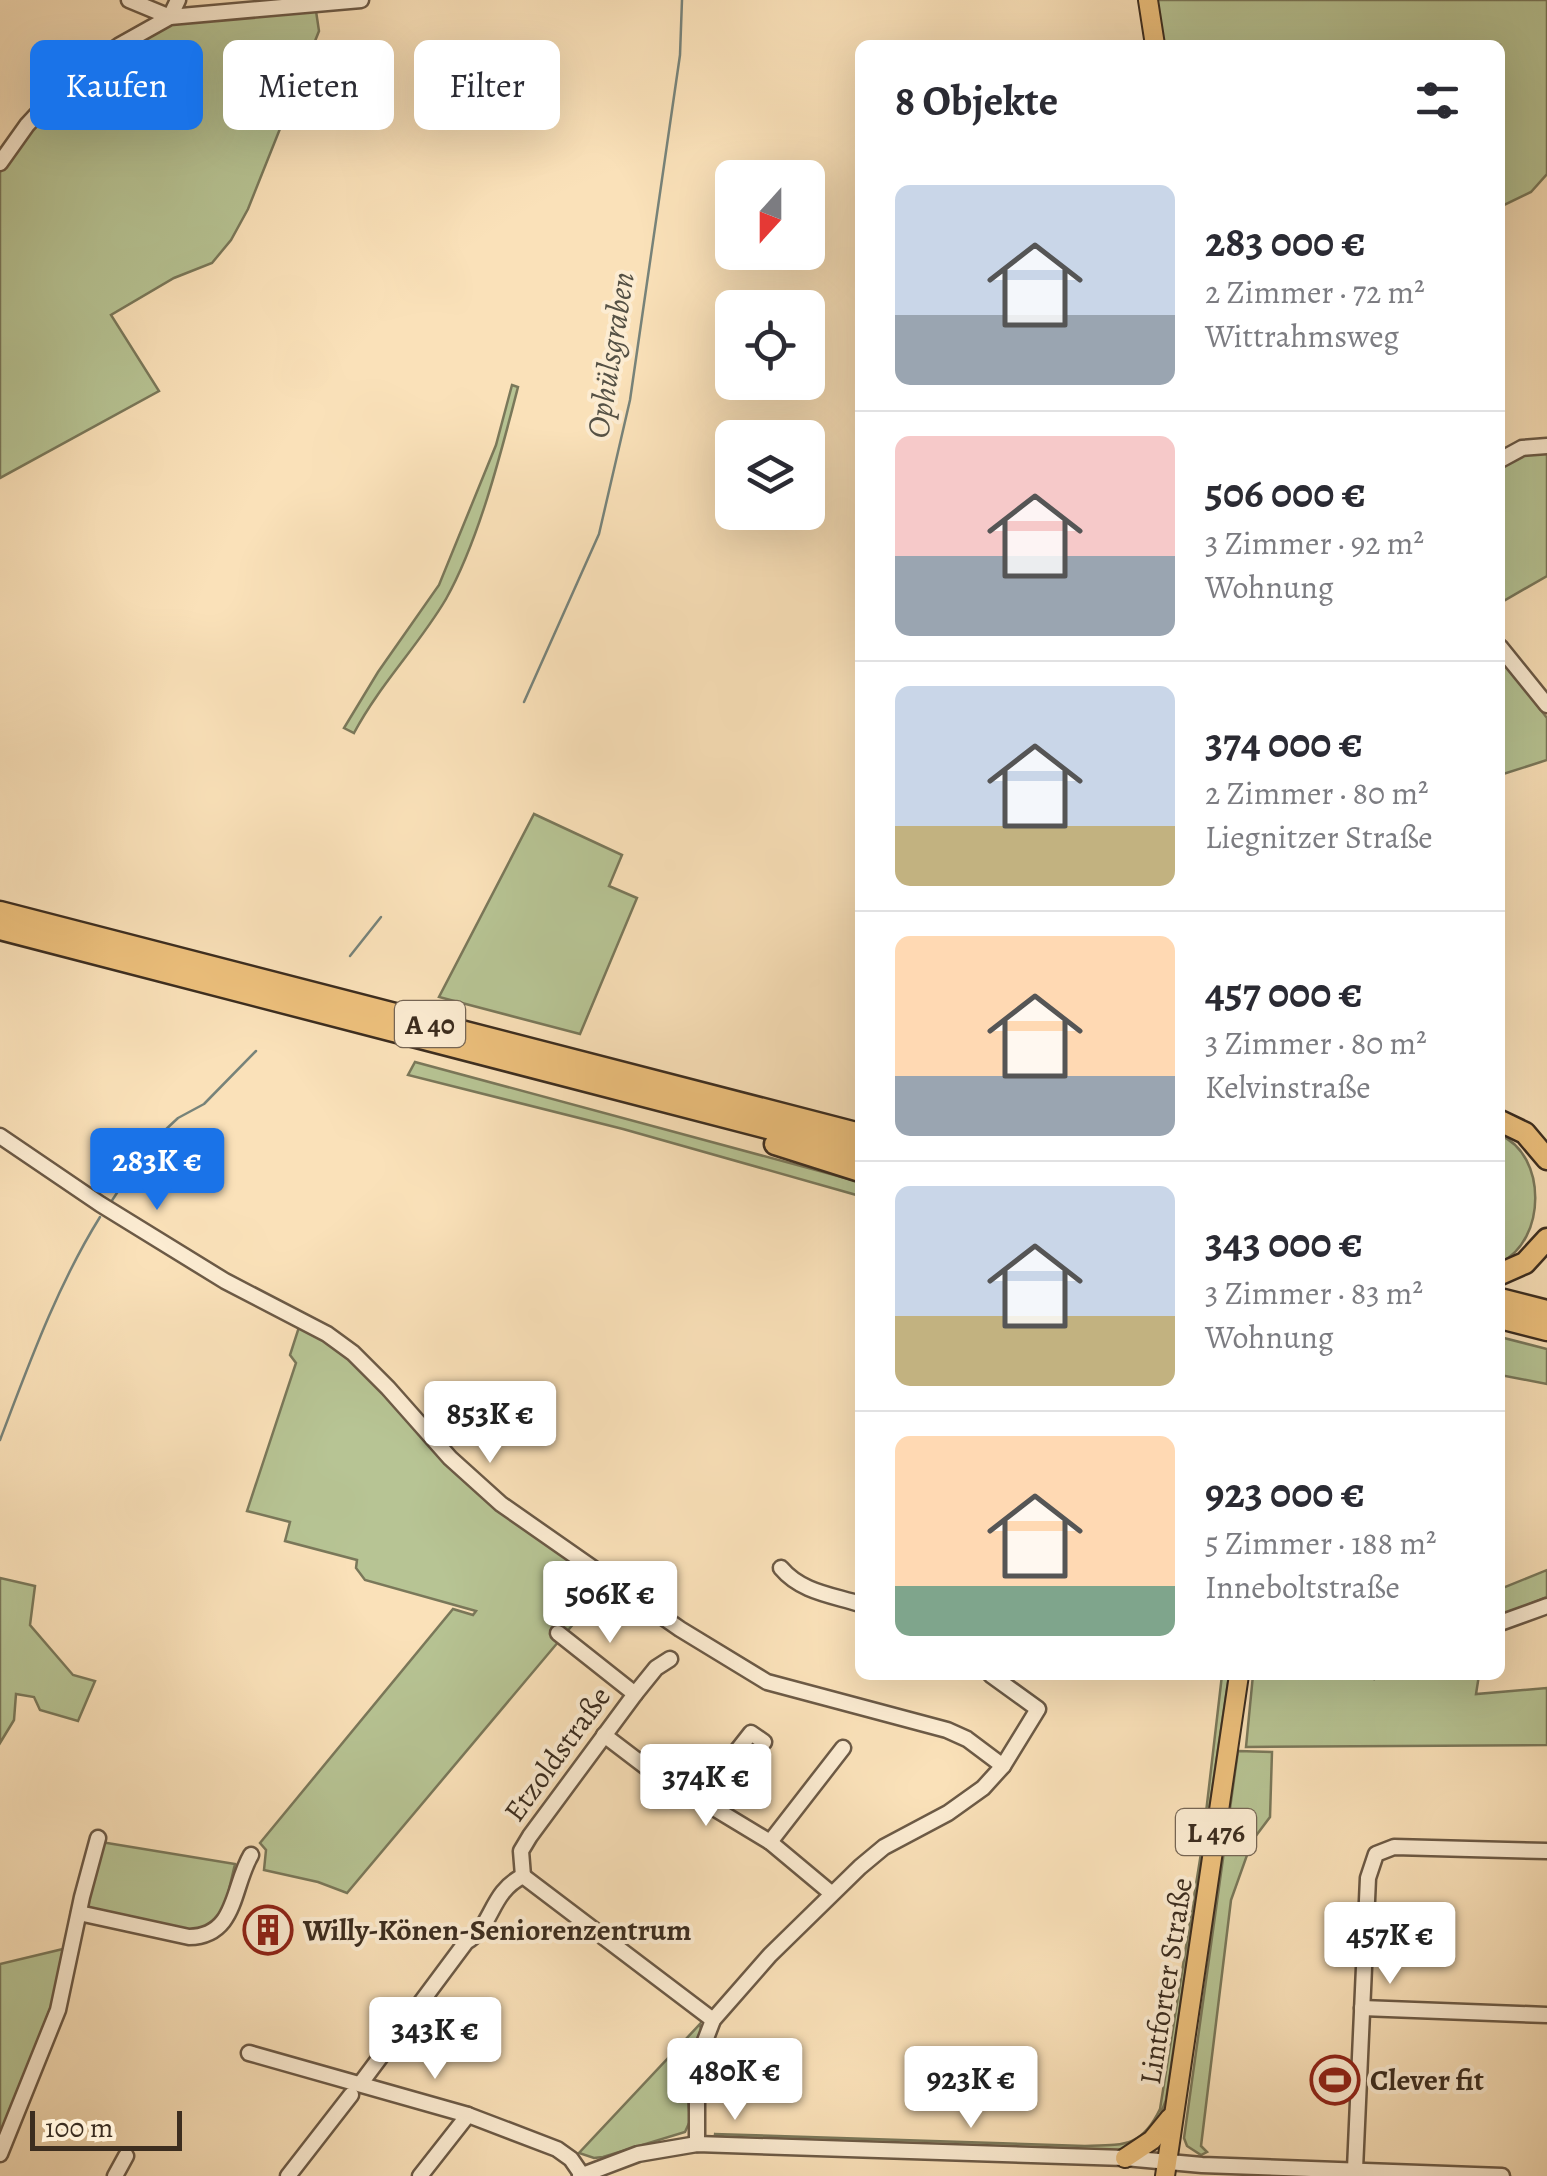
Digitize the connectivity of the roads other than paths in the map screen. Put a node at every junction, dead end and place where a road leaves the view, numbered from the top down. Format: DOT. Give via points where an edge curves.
graph roads {
  1 [pos="129,0"];
  2 [pos="178,0"];
  3 [pos="360,0"];
  4 [pos="1148,0"];
  5 [pos="170,18"];
  6 [pos="1155,40"];
  7 [pos="0,163"];
  8 [pos="1547,446"];
  9 [pos="1505,457"];
  10 [pos="1505,653"];
  11 [pos="1547,705"];
  12 [pos="0,912"];
  13 [pos="0,929"];
  14 [pos="618,1089"];
  15 [pos="1505,1119"];
  16 [pos="1505,1121"];
  17 [pos="855,1133"];
  18 [pos="0,1136"];
  19 [pos="1547,1137"];
  20 [pos="855,1151"];
  21 [pos="1547,1159"];
  22 [pos="855,1169"];
  23 [pos="1547,1238"];
  24 [pos="1505,1272"];
  25 [pos="1505,1300"];
  26 [pos="1547,1311"];
  27 [pos="1505,1319"];
  28 [pos="1547,1330"];
  29 [pos="782,1568"];
  30 [pos="855,1603"];
  31 [pos="1547,1606"];
  32 [pos="1505,1621"];
  33 [pos="558,1632"];
  34 [pos="670,1659"];
  35 [pos="998,1680"];
  36 [pos="1239,1680"];
  37 [pos="635,1694"];
  38 [pos="604,1734"];
  39 [pos="764,1742"];
  40 [pos="843,1748"];
  41 [pos="1003,1766"];
  42 [pos="699,1799"];
  43 [pos="98,1838"];
  44 [pos="770,1842"];
  45 [pos="1547,1851"];
  46 [pos="250,1855"];
  47 [pos="523,1876"];
  48 [pos="832,1892"];
  49 [pos="79,1913"];
  50 [pos="1362,2008"];
  51 [pos="1547,2015"];
  52 [pos="712,2020"];
  53 [pos="249,2053"];
  54 [pos="356,2089"];
  55 [pos="1174,2114"];
  56 [pos="468,2115"];
  57 [pos="696,2144"];
  58 [pos="0,2154"];
  59 [pos="126,2156"];
  60 [pos="1125,2158"];
  61 [pos="1166,2169"];
  62 [pos="1355,2169"];
  63 [pos="581,2175"];
  64 [pos="115,2176"];
  65 [pos="288,2176"];
  66 [pos="420,2176"];
  67 [pos="1476,2176"];
  68 [pos="1502,2176"];
  1 -- 5 [label="street"];
  2 -- 5 [label="street"];
  3 -- 5 [label="street"];
  4 -- 6 [label="main road"];
  5 -- 7 [label="street" via="64,84"];
  8 -- 9 [label="street"];
  10 -- 11 [label="street"];
  12 -- 17 [label="highway, A 40"];
  13 -- 14 [label="highway, A 40"];
  14 -- 20 [label="highway, A 40"];
  14 -- 22 [label="highway" via="648,1105"];
  15 -- 19 [label="highway"];
  16 -- 21 [label="highway"];
  18 -- 41 [label="street" via="225,1281 327,1334 474,1481 680,1630 767,1682 948,1730"];
  23 -- 24 [label="highway" via="1525,1263"];
  25 -- 26 [label="highway"];
  27 -- 28 [label="highway"];
  29 -- 30 [label="street" via="817,1592"];
  31 -- 32 [label="street"];
  33 -- 37 [label="street"];
  34 -- 37 [label="street, Etzoldstraße"];
  35 -- 41 [label="street" via="1038,1709"];
  36 -- 55 [label="main road, Lintforter Straße / L 476"];
  37 -- 38 [label="street, Etzoldstraße"];
  38 -- 42 [label="street"];
  38 -- 47 [label="street, Etzoldstraße" via="521,1851"];
  39 -- 42 [label="street" via="751,1733"];
  40 -- 44 [label="street"];
  41 -- 48 [label="street" via="983,1788 884,1847"];
  42 -- 44 [label="street"];
  43 -- 49 [label="street"];
  44 -- 48 [label="street"];
  45 -- 50 [label="street" via="1394,1847 1376,1854 1368,1878"];
  46 -- 49 [label="street" via="225,1922 202,1937"];
  47 -- 52 [label="street"];
  47 -- 54 [label="street, Etzoldstraße" via="505,1885 477,1936"];
  48 -- 52 [label="street"];
  49 -- 58 [label="street" via="58,2010"];
  50 -- 51 [label="street"];
  50 -- 62 [label="street"];
  52 -- 57 [label="street" via="697,2077"];
  53 -- 54 [label="street"];
  54 -- 56 [label="street"];
  54 -- 65 [label="street, Etzoldstraße"];
  55 -- 60 [label="main road"];
  55 -- 61 [label="main road, Lintforter Straße / L 476"];
  56 -- 63 [label="street" via="557,2149"];
  56 -- 66 [label="street"];
  57 -- 60 [label="street"];
  57 -- 63 [label="street" via="638,2154"];
  59 -- 64 [label="street"];
  60 -- 61 [label="street"];
  61 -- 62 [label="street"];
  62 -- 67 [label="street"];
  67 -- 68 [label="street"];
}
